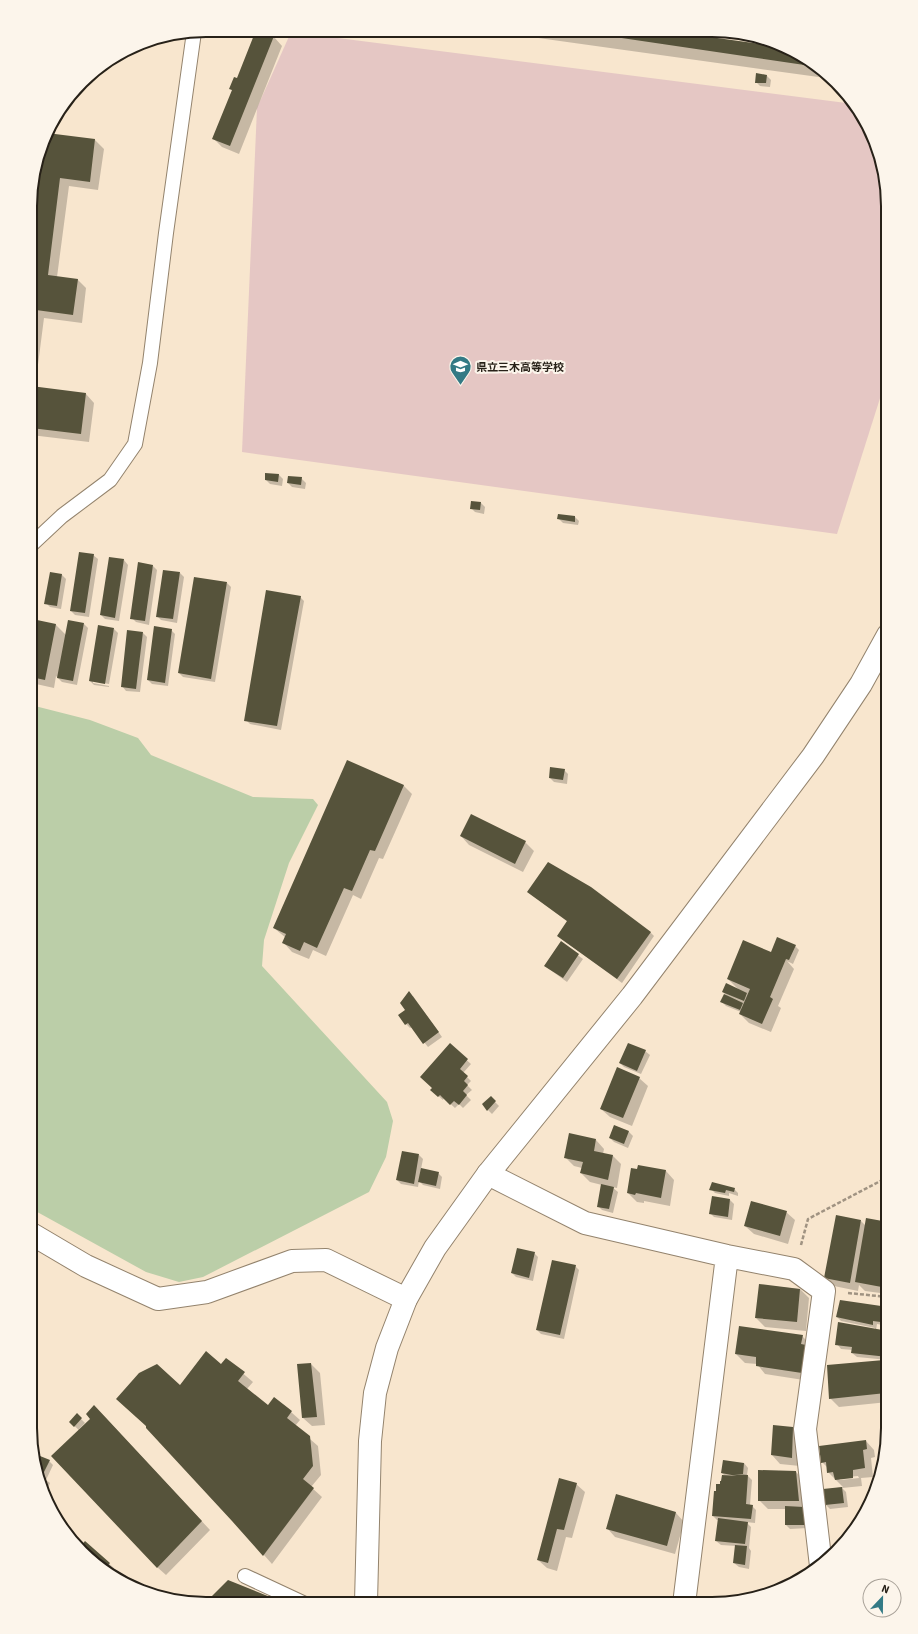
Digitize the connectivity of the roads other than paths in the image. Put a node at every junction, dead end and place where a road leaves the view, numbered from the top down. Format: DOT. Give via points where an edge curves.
graph roads {
  1 [pos="193,37"];
  2 [pos="37,539"];
  3 [pos="881,648"];
  4 [pos="488,1174"];
  5 [pos="37,1237"];
  6 [pos="727,1256"];
  7 [pos="406,1299"];
  8 [pos="820,1558"];
  9 [pos="245,1576"];
  10 [pos="290,1597"];
  11 [pos="366,1597"];
  12 [pos="685,1597"];
  1 -- 2 [label="lane" via="150,363 135,444 110,480 62,516"];
  3 -- 4 [label="street" via="861,684 812,756 632,996"];
  4 -- 6 [label="street" via="584,1223"];
  4 -- 7 [label="street" via="435,1248"];
  5 -- 7 [label="street" via="86,1266 158,1300 207,1292 292,1261 326,1260"];
  6 -- 8 [label="street" via="794,1269 824,1291 804,1429"];
  6 -- 12 [label="street"];
  7 -- 11 [label="street" via="387,1348 375,1392 370,1441"];
  9 -- 10 [label="lane"];
}
